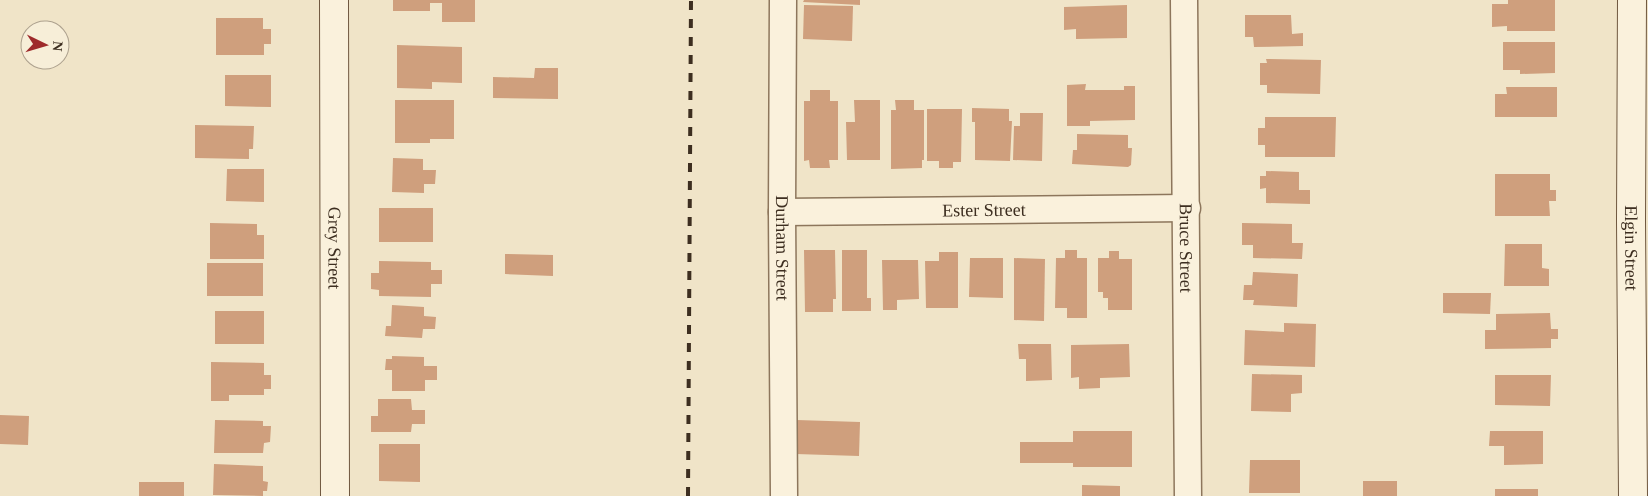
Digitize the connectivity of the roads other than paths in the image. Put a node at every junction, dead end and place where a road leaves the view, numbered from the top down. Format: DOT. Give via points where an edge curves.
graph roads {
  1 [pos="334,0"];
  2 [pos="783,0"];
  3 [pos="1184,0"];
  4 [pos="1632,0"];
  5 [pos="1187,208"];
  6 [pos="782,212"];
  7 [pos="335,496"];
  8 [pos="784,496"];
  9 [pos="1188,496"];
  10 [pos="1632,496"];
  1 -- 7 [label="street, Grey Street"];
  2 -- 6 [label="street, Durham Street"];
  3 -- 5 [label="street, Bruce Street"];
  4 -- 10 [label="street, Elgin Street"];
  5 -- 6 [label="street, Ester Street"];
  5 -- 9 [label="street, Bruce Street"];
  6 -- 8 [label="street, Durham Street"];
}
